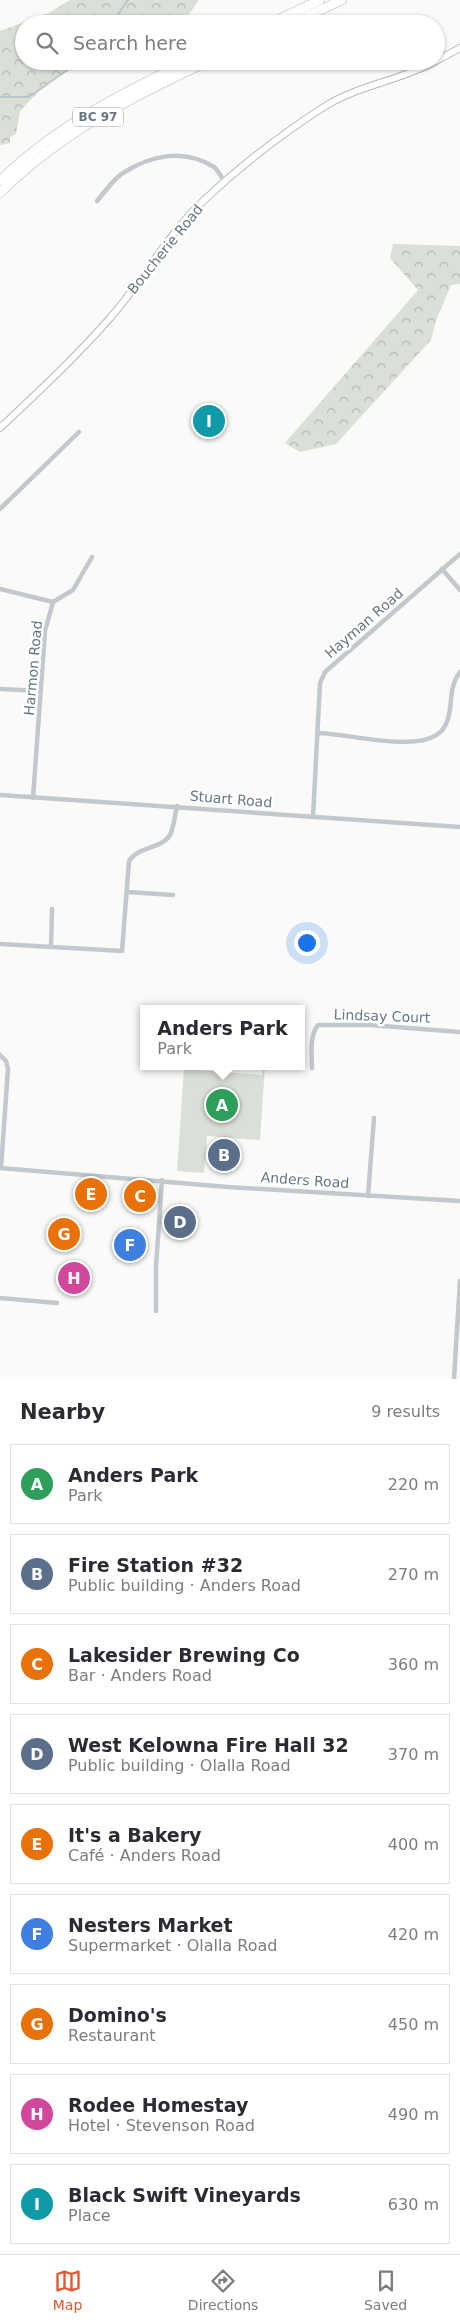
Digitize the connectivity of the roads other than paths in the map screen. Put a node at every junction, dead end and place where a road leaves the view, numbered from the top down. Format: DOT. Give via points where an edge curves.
graph roads {
  1 [pos="320,0"];
  2 [pos="342,0"];
  3 [pos="288,15"];
  4 [pos="310,15"];
  5 [pos="460,48"];
  6 [pos="445,56"];
  7 [pos="171,70"];
  8 [pos="190,70"];
  9 [pos="419,70"];
  10 [pos="0,181"];
  11 [pos="225,183"];
  12 [pos="0,193"];
  13 [pos="97,201"];
  14 [pos="0,428"];
  15 [pos="79,432"];
  16 [pos="0,509"];
  17 [pos="460,554"];
  18 [pos="92,557"];
  19 [pos="442,569"];
  20 [pos="0,589"];
  21 [pos="460,590"];
  22 [pos="53,602"];
  23 [pos="460,672"];
  24 [pos="0,689"];
  25 [pos="41,691"];
  26 [pos="318,733"];
  27 [pos="0,796"];
  28 [pos="33,798"];
  29 [pos="177,806"];
  30 [pos="313,817"];
  31 [pos="460,827"];
  32 [pos="128,892"];
  33 [pos="173,894"];
  34 [pos="52,909"];
  35 [pos="0,944"];
  36 [pos="51,947"];
  37 [pos="460,1032"];
  38 [pos="0,1055"];
  39 [pos="312,1068"];
  40 [pos="374,1118"];
  41 [pos="0,1168"];
  42 [pos="162,1180"];
  43 [pos="368,1196"];
  44 [pos="460,1201"];
  45 [pos="460,1281"];
  46 [pos="0,1298"];
  47 [pos="57,1303"];
  48 [pos="156,1311"];
  49 [pos="454,1379"];
  1 -- 3 [label="highway"];
  2 -- 4 [label="highway"];
  5 -- 6 [label="main road, Boucherie Road"];
  7 -- 10 [label="highway, BC 97" via="122,94 60,132"];
  8 -- 12 [label="highway, BC 97" via="88,123 21,172"];
  9 -- 11 [label="main road, Boucherie Road" via="329,104"];
  11 -- 13 [label="street" via="215,168 189,158 165,155 152,158 122,174"];
  11 -- 14 [label="main road, Boucherie Road" via="201,204 110,318"];
  15 -- 16 [label="street"];
  17 -- 19 [label="street, Hayman Road"];
  18 -- 22 [label="street, Harmon Road" via="73,590"];
  19 -- 21 [label="street"];
  19 -- 26 [label="street, Hayman Road" via="325,672 320,683"];
  20 -- 22 [label="street"];
  22 -- 25 [label="street, Harmon Road" via="46,631"];
  23 -- 26 [label="street" via="450,692 449,719 441,734 431,739 400,741"];
  24 -- 25 [label="street"];
  25 -- 28 [label="street, Harmon Road"];
  26 -- 30 [label="street, Hayman Road"];
  27 -- 28 [label="street, Stuart Road"];
  28 -- 29 [label="street, Stuart Road"];
  29 -- 30 [label="street, Stuart Road"];
  29 -- 32 [label="street" via="167,839 133,854 129,861"];
  30 -- 31 [label="street, Stuart Road"];
  32 -- 33 [label="street"];
  32 -- 36 [label="street" via="122,951"];
  34 -- 36 [label="street"];
  35 -- 36 [label="street"];
  37 -- 39 [label="street, Lindsay Court" via="370,1025 318,1025 312,1043"];
  38 -- 41 [label="street" via="8,1069"];
  40 -- 43 [label="street"];
  41 -- 42 [label="street, Anders Road"];
  42 -- 43 [label="street, Anders Road"];
  42 -- 48 [label="street"];
  43 -- 44 [label="street, Anders Road"];
  45 -- 49 [label="street"];
  46 -- 47 [label="street"];
}
